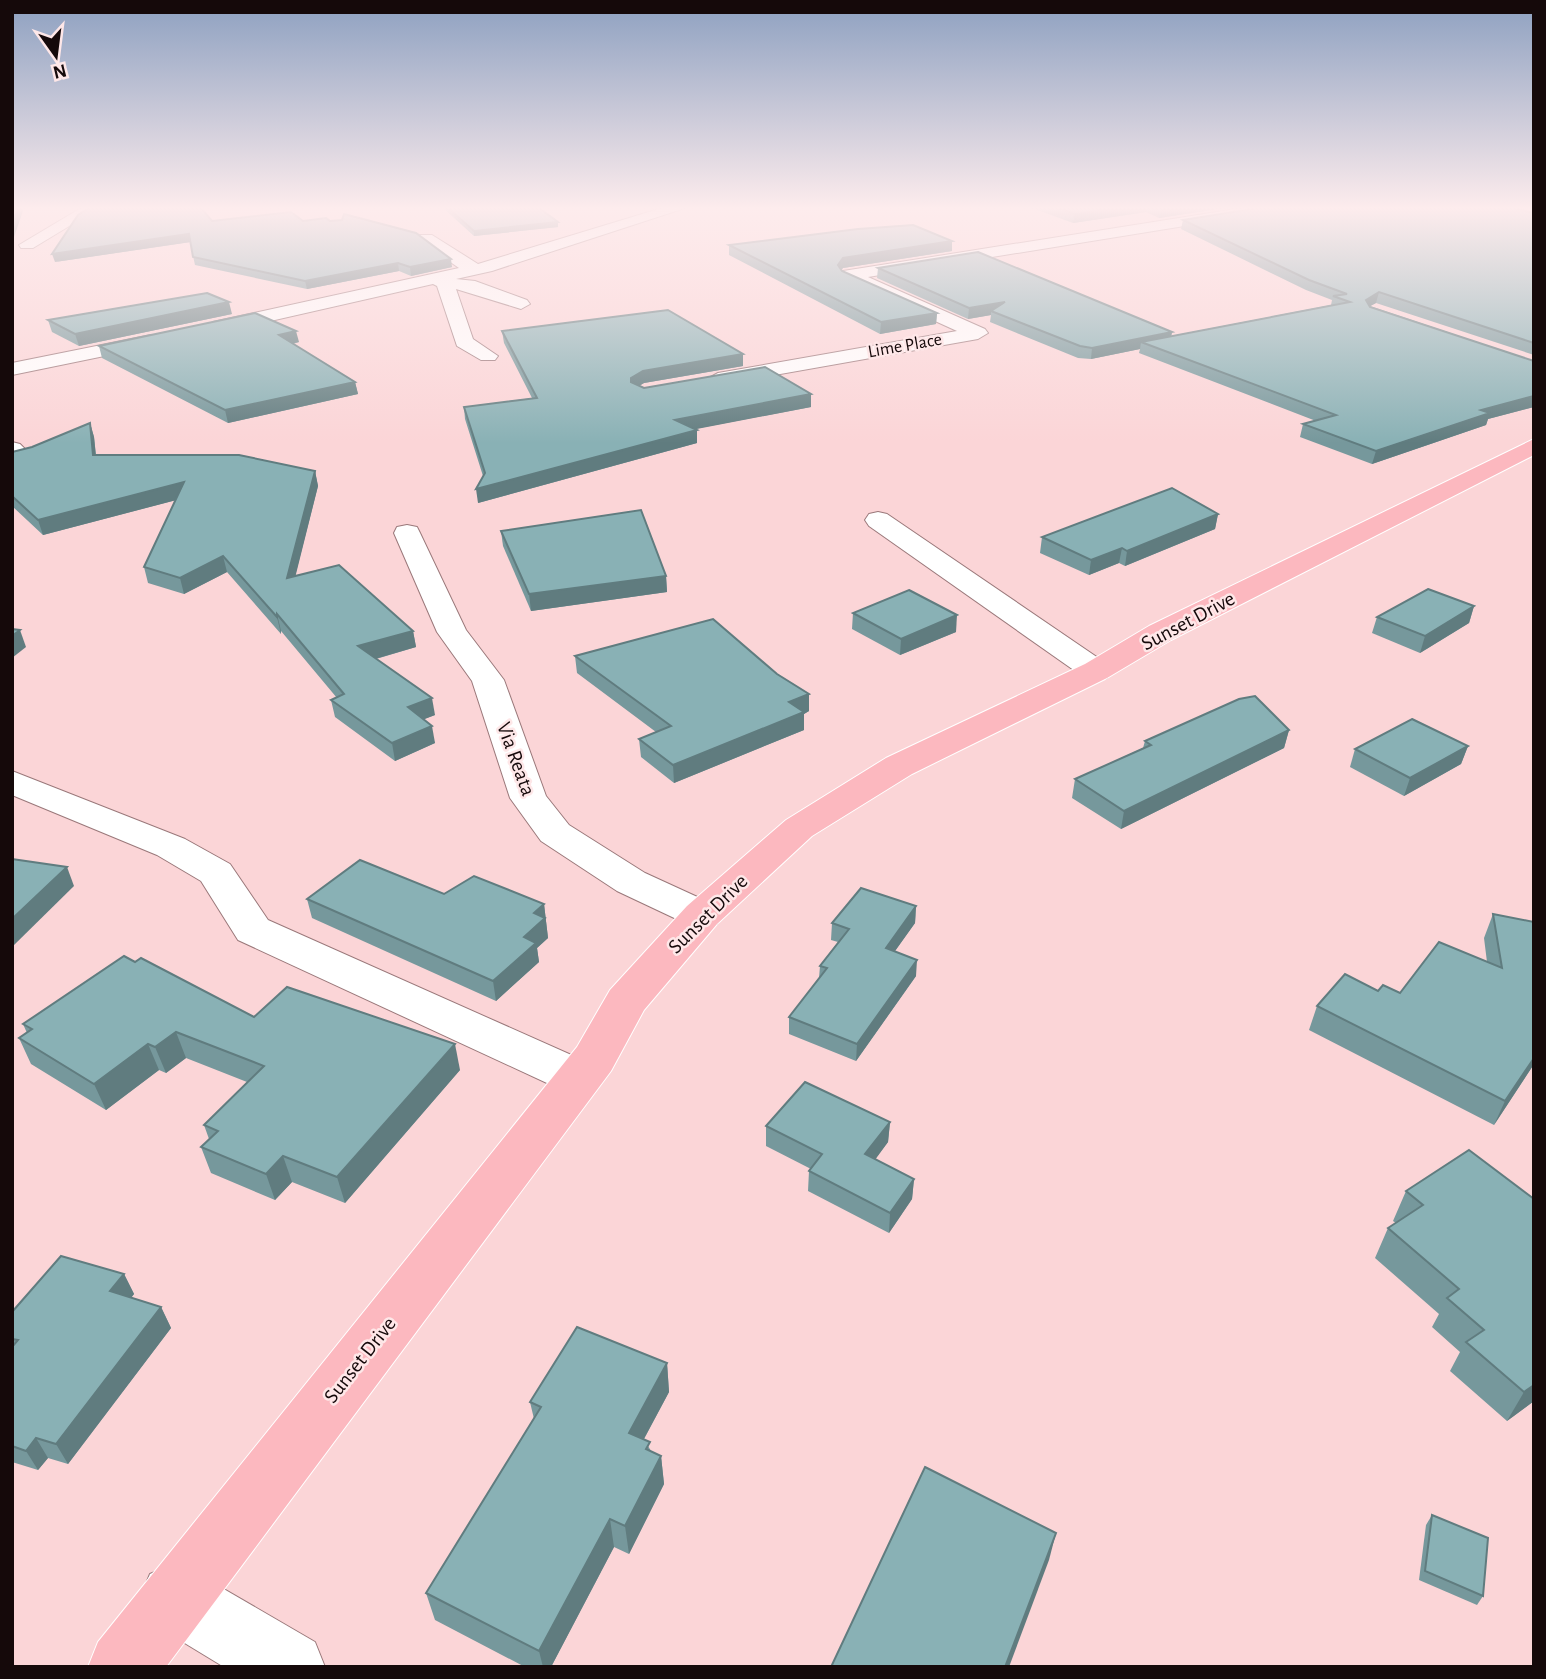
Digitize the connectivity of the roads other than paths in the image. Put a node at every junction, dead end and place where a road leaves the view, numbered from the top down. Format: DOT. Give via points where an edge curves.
graph roads {
  1 [pos="414,286"];
  2 [pos="442,286"];
  3 [pos="473,286"];
  4 [pos="875,286"];
  5 [pos="521,303"];
  6 [pos="190,333"];
  7 [pos="162,339"];
  8 [pos="488,356"];
  9 [pos="12,369"];
  10 [pos="697,382"];
  11 [pos="1534,446"];
  12 [pos="878,520"];
  13 [pos="407,533"];
  14 [pos="1096,671"];
  15 [pos="12,782"];
  16 [pos="702,915"];
  17 [pos="579,1078"];
  18 [pos="174,1598"];
  19 [pos="122,1667"];
  20 [pos="290,1667"];
  1 -- 6 [label="street"];
  2 -- 8 [label="street" via="464,342"];
  3 -- 5 [label="street"];
  4 -- 10 [label="street, Lime Place" via="978,332"];
  7 -- 9 [label="street"];
  11 -- 14 [label="main road, Sunset Drive" via="1160,633"];
  12 -- 14 [label="street"];
  13 -- 16 [label="street, Via Reata" via="452,632 488,680 528,798 555,833 631,882"];
  14 -- 16 [label="main road, Sunset Drive" via="899,766 799,828"];
  15 -- 17 [label="street" via="171,847 216,873 253,930"];
  16 -- 17 [label="main road, Sunset Drive" via="626,1001"];
  17 -- 18 [label="main road, Sunset Drive"];
  18 -- 19 [label="main road, Sunset Drive"];
  18 -- 20 [label="street"];
}
